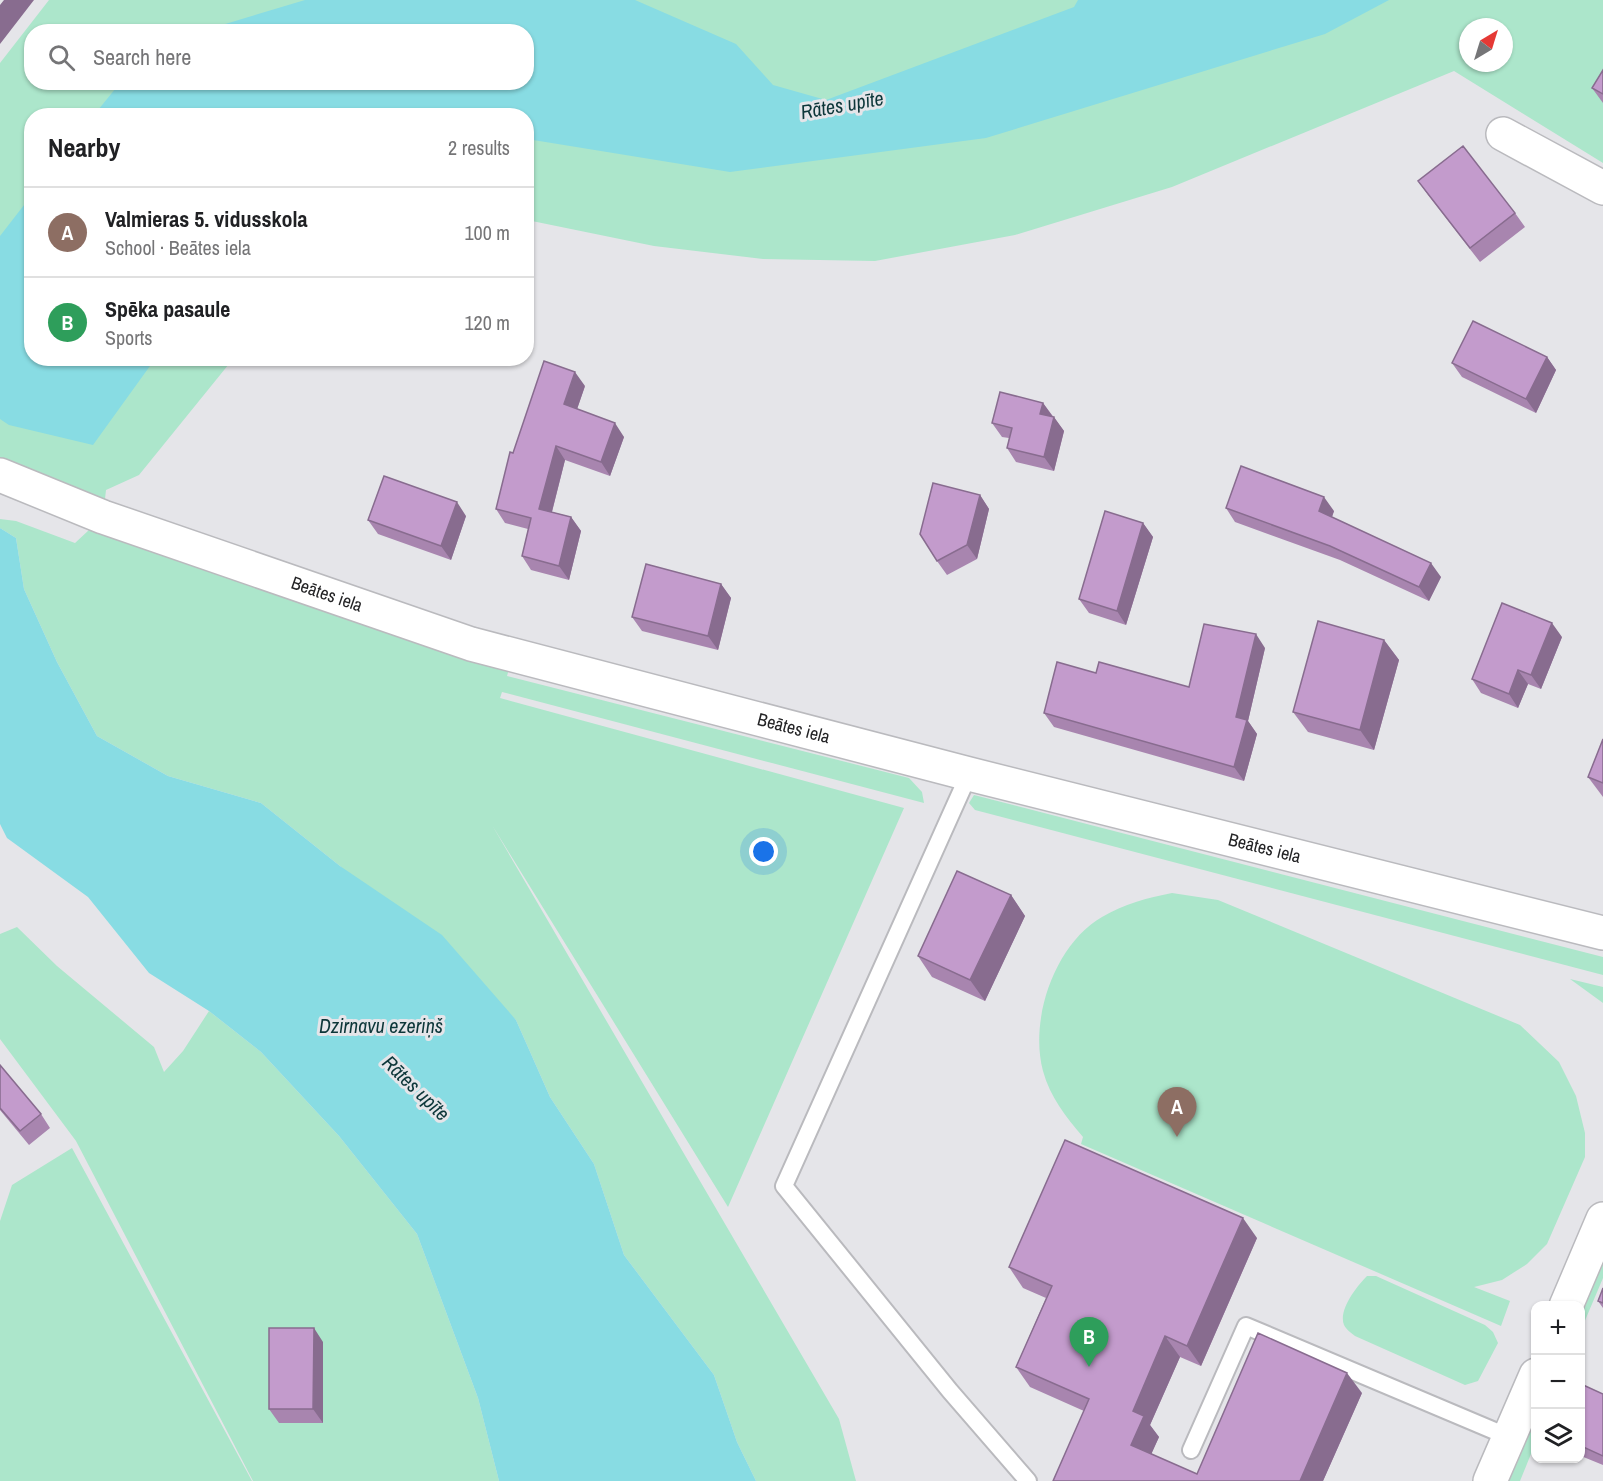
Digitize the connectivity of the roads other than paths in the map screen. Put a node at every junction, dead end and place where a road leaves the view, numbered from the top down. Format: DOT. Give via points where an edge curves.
graph roads {
  1 [pos="1503,134"];
  2 [pos="1603,188"];
  3 [pos="0,475"];
  4 [pos="969,774"];
  5 [pos="1603,933"];
  6 [pos="1603,1220"];
  7 [pos="1568,1301"];
  8 [pos="1531,1386"];
  9 [pos="1509,1437"];
  10 [pos="1191,1450"];
  11 [pos="1028,1481"];
  12 [pos="1490,1481"];
  1 -- 2 [label="street"];
  3 -- 4 [label="street, Beātes iela" via="103,517 471,644"];
  4 -- 5 [label="street, Beātes iela"];
  4 -- 11 [label="lane" via="784,1186"];
  6 -- 7 [label="street"];
  8 -- 9 [label="street"];
  9 -- 10 [label="lane" via="1246,1326"];
  9 -- 12 [label="street"];
}
